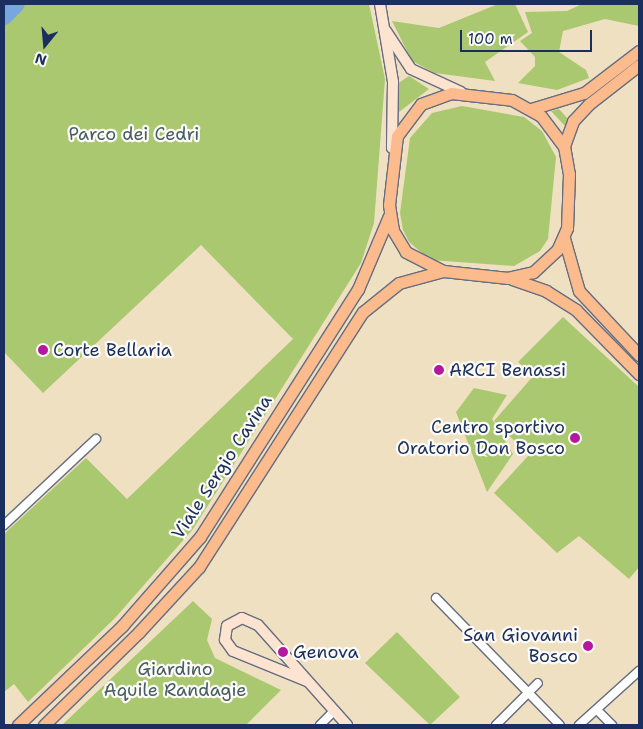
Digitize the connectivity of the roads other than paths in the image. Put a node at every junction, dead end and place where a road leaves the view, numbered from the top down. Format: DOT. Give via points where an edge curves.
graph roads {
  1 [pos="380,4"];
  2 [pos="385,29"];
  3 [pos="639,51"];
  4 [pos="639,65"];
  5 [pos="464,93"];
  6 [pos="532,109"];
  7 [pos="564,146"];
  8 [pos="392,156"];
  9 [pos="389,216"];
  10 [pos="564,238"];
  11 [pos="443,271"];
  12 [pos="508,278"];
  13 [pos="639,356"];
  14 [pos="639,374"];
  15 [pos="96,439"];
  16 [pos="4,525"];
  17 [pos="436,598"];
  18 [pos="639,671"];
  19 [pos="307,681"];
  20 [pos="538,683"];
  21 [pos="528,693"];
  22 [pos="334,711"];
  23 [pos="598,711"];
  24 [pos="18,725"];
  25 [pos="44,725"];
  26 [pos="320,725"];
  27 [pos="347,725"];
  28 [pos="496,725"];
  29 [pos="560,725"];
  30 [pos="579,725"];
  31 [pos="612,725"];
  1 -- 2 [label="street"];
  2 -- 5 [label="street" via="411,69"];
  2 -- 8 [label="street" via="393,82"];
  3 -- 6 [label="main road" via="584,93"];
  4 -- 7 [label="main road" via="588,104 573,121"];
  5 -- 6 [label="main road" via="502,97"];
  5 -- 8 [label="main road" via="436,96 412,112 397,136"];
  6 -- 7 [label="main road" via="553,128"];
  7 -- 10 [label="main road" via="569,195"];
  8 -- 9 [label="main road"];
  9 -- 11 [label="main road" via="406,252"];
  9 -- 24 [label="main road, Viale Sergio Cavina" via="358,289 200,537 122,626"];
  10 -- 12 [label="main road" via="542,266"];
  10 -- 13 [label="main road" via="579,291"];
  11 -- 12 [label="main road"];
  11 -- 25 [label="main road, Viale Sergio Cavina" via="400,283 363,312 199,567 139,632"];
  12 -- 14 [label="main road" via="563,300"];
  15 -- 16 [label="street"];
  17 -- 21 [label="street"];
  18 -- 23 [label="street"];
  19 -- 19 [label="street" via="258,625 242,618 227,626 225,640 233,651"];
  19 -- 22 [label="street"];
  20 -- 21 [label="street"];
  21 -- 28 [label="street"];
  21 -- 29 [label="street"];
  22 -- 26 [label="street"];
  22 -- 27 [label="street"];
  23 -- 30 [label="street"];
  23 -- 31 [label="street"];
}
